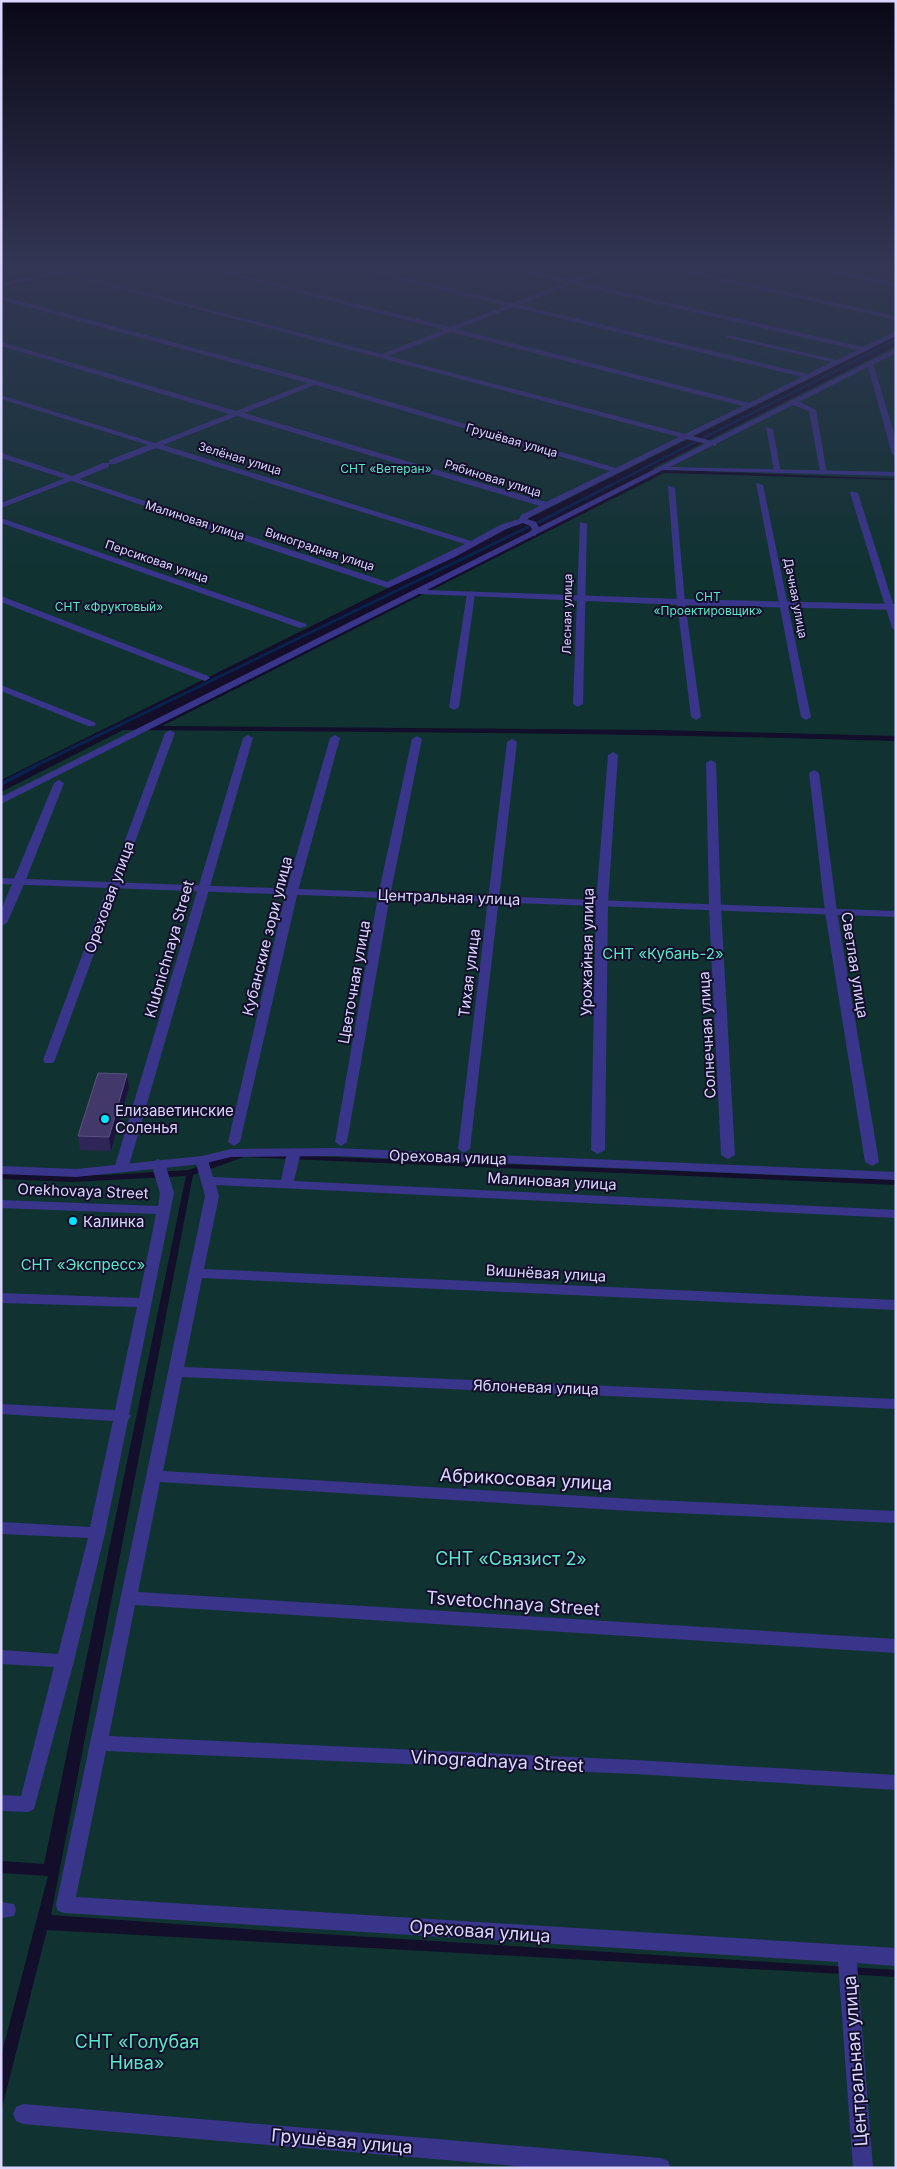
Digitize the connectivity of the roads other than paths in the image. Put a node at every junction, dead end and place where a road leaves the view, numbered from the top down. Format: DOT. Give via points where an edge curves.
graph roads {
  1 [pos="76,366"];
  2 [pos="253,366"];
  3 [pos="421,366"];
  4 [pos="592,366"];
  5 [pos="769,366"];
  6 [pos="830,366"];
  7 [pos="864,366"];
  8 [pos="871,366"];
  9 [pos="810,376"];
  10 [pos="315,383"];
  11 [pos="1,397"];
  12 [pos="793,402"];
  13 [pos="749,406"];
  14 [pos="237,414"];
  15 [pos="769,429"];
  16 [pos="686,437"];
  17 [pos="713,444"];
  18 [pos="156,445"];
  19 [pos="896,454"];
  20 [pos="1,456"];
  21 [pos="664,469"];
  22 [pos="618,471"];
  23 [pos="778,471"];
  24 [pos="824,472"];
  25 [pos="896,474"];
  26 [pos="70,479"];
  27 [pos="759,485"];
  28 [pos="671,488"];
  29 [pos="854,493"];
  30 [pos="114,495"];
  31 [pos="546,505"];
  32 [pos="1,506"];
  33 [pos="157,509"];
  34 [pos="1,520"];
  35 [pos="523,520"];
  36 [pos="583,524"];
  37 [pos="532,534"];
  38 [pos="472,544"];
  39 [pos="389,585"];
  40 [pos="418,592"];
  41 [pos="471,594"];
  42 [pos="580,598"];
  43 [pos="1,599"];
  44 [pos="681,602"];
  45 [pos="785,605"];
  46 [pos="892,606"];
  47 [pos="304,626"];
  48 [pos="896,628"];
  49 [pos="205,678"];
  50 [pos="1,688"];
  51 [pos="578,704"];
  52 [pos="454,707"];
  53 [pos="806,717"];
  54 [pos="696,718"];
  55 [pos="91,724"];
  56 [pos="170,733"];
  57 [pos="248,738"];
  58 [pos="335,738"];
  59 [pos="416,739"];
  60 [pos="512,742"];
  61 [pos="613,755"];
  62 [pos="711,763"];
  63 [pos="814,773"];
  64 [pos="58,783"];
  65 [pos="1,801"];
  66 [pos="1,882"];
  67 [pos="20,882"];
  68 [pos="113,885"];
  69 [pos="202,889"];
  70 [pos="292,891"];
  71 [pos="384,896"];
  72 [pos="493,898"];
  73 [pos="602,902"];
  74 [pos="715,908"];
  75 [pos="831,912"];
  76 [pos="896,914"];
  77 [pos="1,923"];
  78 [pos="49,1060"];
  79 [pos="234,1142"];
  80 [pos="341,1142"];
  81 [pos="464,1149"];
  82 [pos="598,1150"];
  83 [pos="294,1152"];
  84 [pos="728,1155"];
  85 [pos="202,1160"];
  86 [pos="872,1162"];
  87 [pos="158,1163"];
  88 [pos="121,1169"];
  89 [pos="1,1170"];
  90 [pos="896,1176"];
  91 [pos="208,1181"];
  92 [pos="288,1184"];
  93 [pos="1,1204"];
  94 [pos="164,1210"];
  95 [pos="896,1214"];
  96 [pos="196,1273"];
  97 [pos="1,1298"];
  98 [pos="145,1303"];
  99 [pos="896,1305"];
  100 [pos="175,1372"];
  101 [pos="896,1404"];
  102 [pos="1,1409"];
  103 [pos="123,1416"];
  104 [pos="154,1476"];
  105 [pos="896,1518"];
  106 [pos="1,1528"];
  107 [pos="97,1533"];
  108 [pos="128,1598"];
  109 [pos="896,1646"];
  110 [pos="1,1656"];
  111 [pos="66,1661"];
  112 [pos="98,1743"];
  113 [pos="896,1783"];
  114 [pos="1,1803"];
  115 [pos="847,1954"];
  116 [pos="896,1957"];
  117 [pos="23,2114"];
  118 [pos="661,2168"];
  119 [pos="863,2168"];
  1 -- 14 [label="street, Рябиновая улица"];
  2 -- 10 [label="street, Грушёвая улица"];
  3 -- 16 [label="street"];
  4 -- 13 [label="street"];
  5 -- 9 [label="street"];
  6 -- 9 [label="street"];
  7 -- 12 [label="street"];
  8 -- 19 [label="street"];
  9 -- 13 [label="street"];
  10 -- 14 [label="street"];
  10 -- 22 [label="street, Грушёвая улица"];
  11 -- 18 [label="street, Зелёная улица"];
  12 -- 17 [label="street"];
  12 -- 24 [label="street" via="812,410"];
  13 -- 16 [label="street"];
  14 -- 18 [label="street"];
  14 -- 31 [label="street, Рябиновая улица"];
  15 -- 23 [label="street"];
  16 -- 17 [label="street"];
  16 -- 22 [label="street"];
  17 -- 21 [label="street"];
  18 -- 26 [label="street"];
  18 -- 38 [label="street, Зелёная улица"];
  20 -- 26 [label="street"];
  21 -- 23 [label="street"];
  21 -- 37 [label="street"];
  22 -- 31 [label="street"];
  23 -- 24 [label="street"];
  24 -- 25 [label="street"];
  26 -- 30 [label="street"];
  26 -- 32 [label="street"];
  26 -- 39 [label="street, Малиновая улица"];
  27 -- 45 [label="street, Дачная улица"];
  28 -- 44 [label="street"];
  29 -- 46 [label="street"];
  31 -- 35 [label="street" via="524,516"];
  33 -- 39 [label="street, Виноградная улица"];
  34 -- 47 [label="street, Персиковая улица"];
  35 -- 37 [label="street" via="533,524 536,529"];
  35 -- 38 [label="street"];
  36 -- 42 [label="street, Лесная улица"];
  37 -- 40 [label="street"];
  38 -- 39 [label="street"];
  40 -- 41 [label="street"];
  40 -- 65 [label="street"];
  41 -- 42 [label="street"];
  41 -- 52 [label="street"];
  42 -- 44 [label="street"];
  42 -- 51 [label="street, Лесная улица"];
  43 -- 49 [label="street"];
  44 -- 45 [label="street"];
  44 -- 54 [label="street"];
  45 -- 46 [label="street"];
  45 -- 53 [label="street, Дачная улица"];
  46 -- 48 [label="street"];
  50 -- 55 [label="street"];
  56 -- 68 [label="street, Ореховая улица"];
  57 -- 69 [label="street, Klubnichnaya Street"];
  58 -- 70 [label="street, Кубанские зори улица"];
  59 -- 71 [label="street, Цветочная улица"];
  60 -- 72 [label="street, Тихая улица"];
  61 -- 73 [label="street, Урожайная улица"];
  62 -- 74 [label="street, Солнечная улица"];
  63 -- 75 [label="street, Светлая улица"];
  64 -- 67 [label="street"];
  66 -- 67 [label="street, Центральная улица"];
  67 -- 68 [label="street, Центральная улица"];
  67 -- 77 [label="street"];
  68 -- 69 [label="street, Центральная улица"];
  68 -- 78 [label="street, Ореховая улица"];
  69 -- 70 [label="street, Центральная улица"];
  69 -- 88 [label="street, Klubnichnaya Street"];
  70 -- 71 [label="street, Центральная улица"];
  70 -- 79 [label="street, Кубанские зори улица"];
  71 -- 72 [label="street, Центральная улица"];
  71 -- 80 [label="street, Цветочная улица"];
  72 -- 73 [label="street, Центральная улица"];
  72 -- 81 [label="street, Тихая улица"];
  73 -- 74 [label="street, Центральная улица"];
  73 -- 82 [label="street, Урожайная улица"];
  74 -- 75 [label="street, Центральная улица"];
  74 -- 84 [label="street, Солнечная улица"];
  75 -- 76 [label="street, Центральная улица"];
  75 -- 86 [label="street, Светлая улица"];
  83 -- 85 [label="street, Ореховая улица" via="231,1153"];
  83 -- 90 [label="street, Ореховая улица"];
  83 -- 92 [label="street"];
  85 -- 87 [label="street, Ореховая улица"];
  85 -- 91 [label="street"];
  87 -- 88 [label="street, Ореховая улица"];
  87 -- 94 [label="street" via="167,1193"];
  88 -- 89 [label="street, Ореховая улица" via="76,1173"];
  91 -- 92 [label="street, Малиновая улица"];
  91 -- 96 [label="street" via="212,1196"];
  92 -- 95 [label="street, Малиновая улица"];
  93 -- 94 [label="street, Orekhovaya Street"];
  94 -- 98 [label="street"];
  96 -- 99 [label="street, Вишнёвая улица"];
  96 -- 100 [label="street"];
  97 -- 98 [label="street"];
  98 -- 103 [label="street"];
  100 -- 101 [label="street, Яблоневая улица"];
  100 -- 104 [label="street"];
  102 -- 103 [label="street"];
  103 -- 107 [label="street"];
  104 -- 105 [label="street, Абрикосовая улица"];
  104 -- 108 [label="street"];
  106 -- 107 [label="street"];
  107 -- 111 [label="street"];
  108 -- 109 [label="street, Tsvetochnaya Street"];
  108 -- 112 [label="street"];
  110 -- 111 [label="street"];
  111 -- 114 [label="street" via="28,1804"];
  112 -- 113 [label="street, Vinogradnaya Street" via="615,1766"];
  112 -- 115 [label="street, Ореховая улица" via="65,1905"];
  115 -- 116 [label="street, Ореховая улица"];
  115 -- 119 [label="street, Центральная улица"];
  117 -- 118 [label="street, Грушёвая улица"];
}
